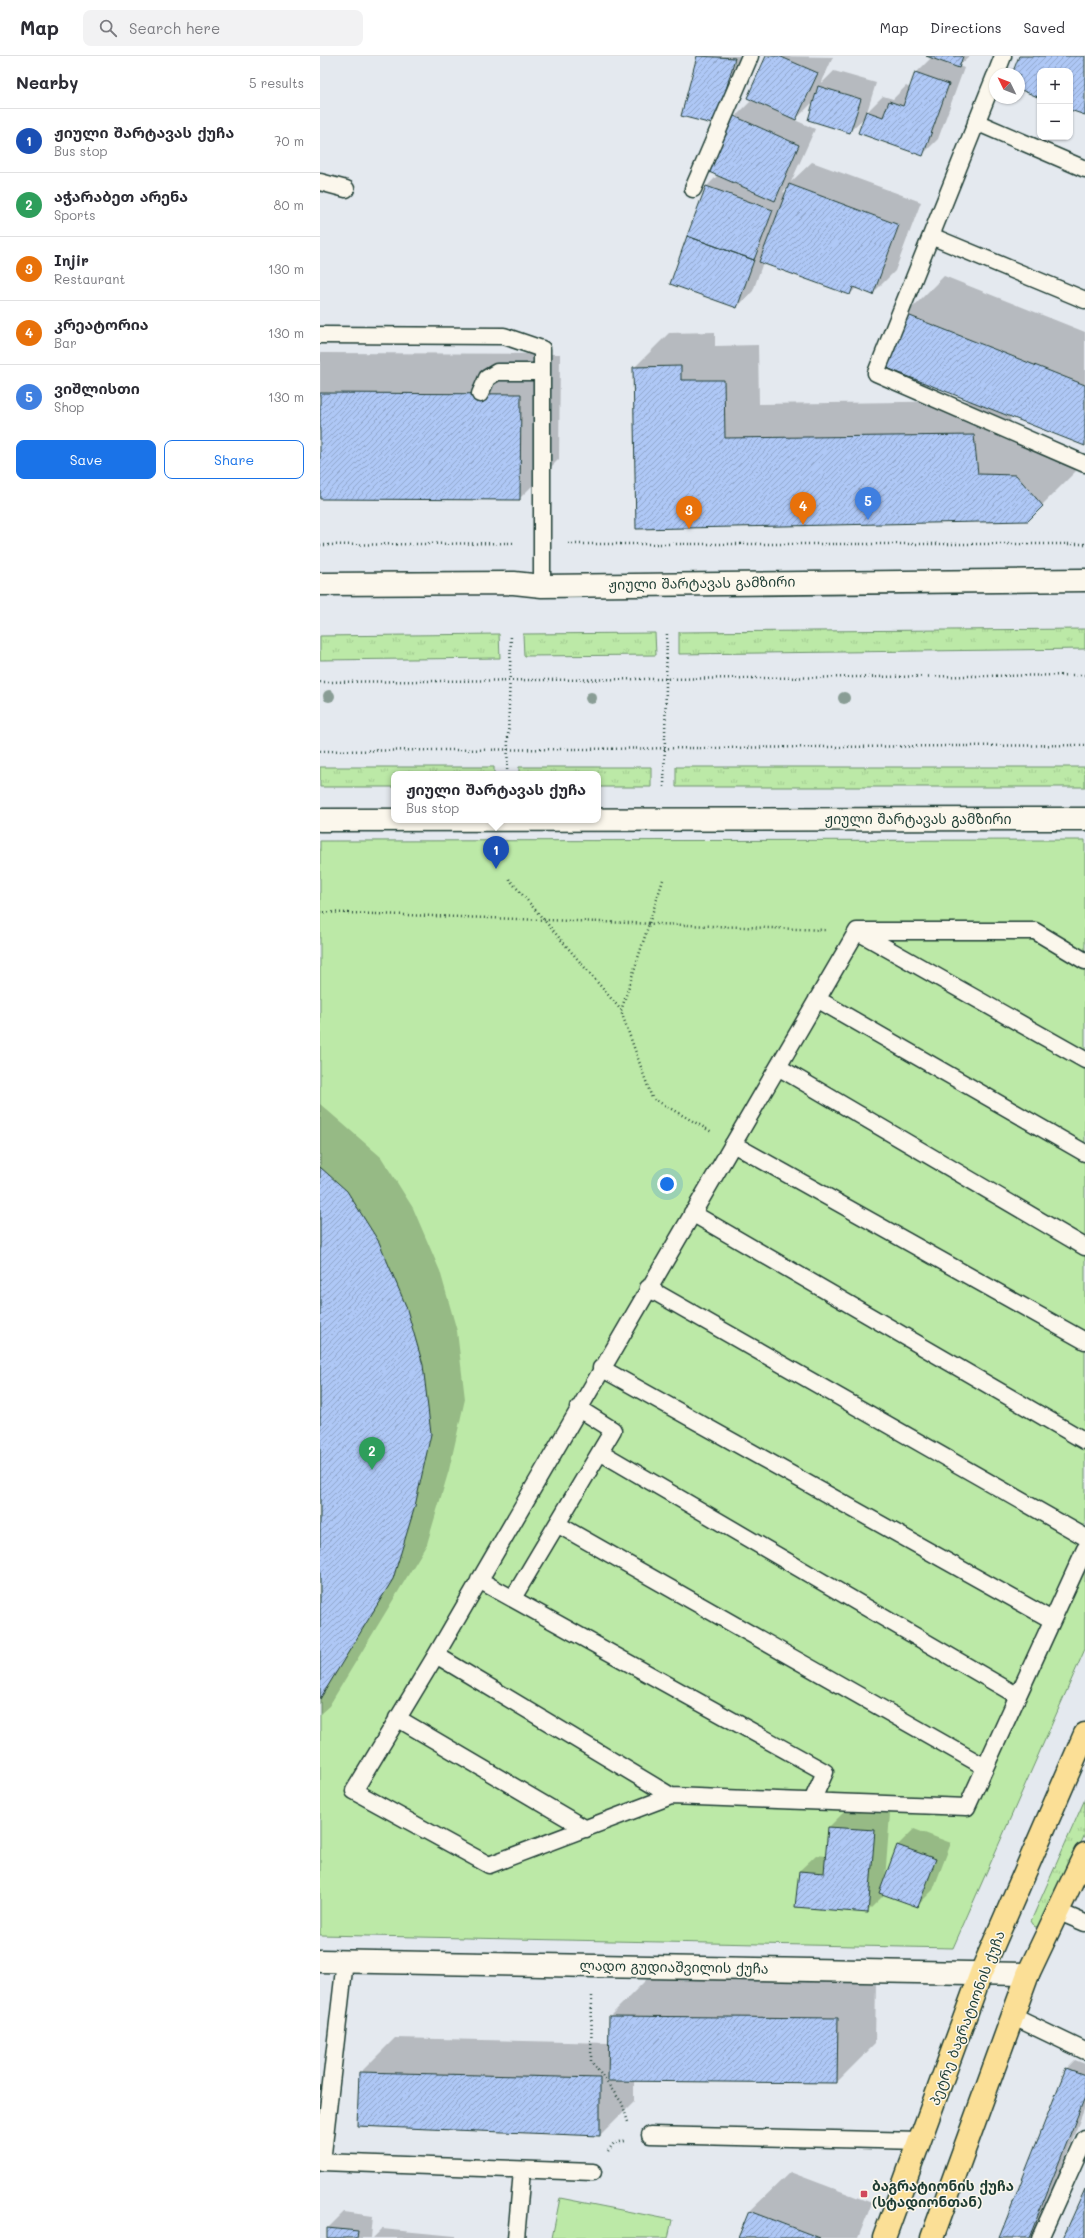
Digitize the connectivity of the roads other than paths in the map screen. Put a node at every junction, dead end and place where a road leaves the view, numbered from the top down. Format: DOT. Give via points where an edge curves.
graph roads {
  1 [pos="750,56"];
  2 [pos="1003,56"];
  3 [pos="998,68"];
  4 [pos="989,90"];
  5 [pos="976,122"];
  6 [pos="1085,169"];
  7 [pos="320,182"];
  8 [pos="346,189"];
  9 [pos="693,189"];
  10 [pos="931,236"];
  11 [pos="1085,300"];
  12 [pos="320,335"];
  13 [pos="541,372"];
  14 [pos="480,394"];
  15 [pos="1085,464"];
  16 [pos="1085,580"];
  17 [pos="320,584"];
  18 [pos="542,586"];
  19 [pos="320,820"];
  20 [pos="391,820"];
  21 [pos="601,820"];
  22 [pos="1085,820"];
  23 [pos="857,931"];
  24 [pos="1085,961"];
  25 [pos="817,999"];
  26 [pos="1085,1060"];
  27 [pos="778,1067"];
  28 [pos="733,1144"];
  29 [pos="1085,1153"];
  30 [pos="692,1213"];
  31 [pos="1085,1246"];
  32 [pos="648,1288"];
  33 [pos="1085,1341"];
  34 [pos="601,1368"];
  35 [pos="578,1408"];
  36 [pos="1085,1441"];
  37 [pos="600,1452"];
  38 [pos="557,1524"];
  39 [pos="1085,1537"];
  40 [pos="1085,1549"];
  41 [pos="479,1580"];
  42 [pos="513,1598"];
  43 [pos="1052,1620"];
  44 [pos="436,1656"];
  45 [pos="1018,1696"];
  46 [pos="397,1718"];
  47 [pos="1085,1734"];
  48 [pos="985,1767"];
  49 [pos="671,1796"];
  50 [pos="812,1801"];
  51 [pos="586,1829"];
  52 [pos="1085,1854"];
  53 [pos="1057,1911"];
  54 [pos="1085,1923"];
  55 [pos="320,1960"];
  56 [pos="345,1961"];
  57 [pos="981,1973"];
  58 [pos="1028,1974"];
  59 [pos="1012,2016"];
  60 [pos="1085,2051"];
  61 [pos="650,2135"];
  62 [pos="1085,2138"];
  63 [pos="920,2141"];
  64 [pos="522,2171"];
  65 [pos="593,2172"];
  66 [pos="516,2238"];
  67 [pos="884,2238"];
  68 [pos="932,2238"];
  69 [pos="1040,2238"];
  1 -- 9 [label="lane"];
  2 -- 3 [label="lane"];
  4 -- 5 [label="lane"];
  5 -- 6 [label="lane"];
  5 -- 10 [label="lane"];
  7 -- 8 [label="lane"];
  10 -- 11 [label="lane"];
  10 -- 15 [label="lane" via="876,374"];
  12 -- 13 [label="lane" via="504,336 542,349"];
  13 -- 14 [label="lane" via="497,372 487,378"];
  13 -- 18 [label="lane"];
  16 -- 18 [label="main road, ჟიული შარტავას გამზირი"];
  17 -- 18 [label="main road, ჟიული შარტავას გამზირი" via="514,583"];
  19 -- 20 [label="main road, ჟიული შარტავას გამზირი"];
  21 -- 22 [label="main road, ჟიული შარტავას გამზირი"];
  23 -- 24 [label="lane" via="1035,931"];
  23 -- 25 [label="lane"];
  23 -- 26 [label="lane"];
  25 -- 27 [label="lane"];
  25 -- 29 [label="lane"];
  27 -- 28 [label="lane"];
  27 -- 31 [label="lane"];
  28 -- 30 [label="lane"];
  28 -- 33 [label="lane"];
  30 -- 32 [label="lane"];
  30 -- 36 [label="lane"];
  32 -- 34 [label="lane"];
  32 -- 39 [label="lane"];
  34 -- 35 [label="lane"];
  34 -- 43 [label="lane"];
  35 -- 37 [label="lane" via="614,1430"];
  35 -- 41 [label="lane"];
  37 -- 38 [label="lane"];
  37 -- 45 [label="lane"];
  38 -- 42 [label="lane"];
  38 -- 48 [label="lane"];
  40 -- 43 [label="lane"];
  41 -- 42 [label="lane"];
  41 -- 44 [label="lane"];
  42 -- 50 [label="lane" via="825,1772"];
  43 -- 45 [label="lane"];
  44 -- 46 [label="lane"];
  44 -- 49 [label="lane"];
  45 -- 48 [label="lane"];
  46 -- 51 [label="lane"];
  46 -- 51 [label="lane" via="354,1791 488,1865"];
  47 -- 57 [label="main road, პეტრე ბაგრატიონის ქუჩა"];
  48 -- 50 [label="lane" via="967,1806"];
  49 -- 50 [label="lane"];
  49 -- 51 [label="lane"];
  52 -- 53 [label="main road"];
  53 -- 54 [label="lane"];
  53 -- 58 [label="main road"];
  55 -- 56 [label="main road, ლადო გუდიაშვილის ქუჩა"];
  56 -- 57 [label="main road, ლადო გუდიაშვილის ქუჩა"];
  56 -- 64 [label="lane" via="322,2162"];
  57 -- 58 [label="main road, ლადო გუდიაშვილის ქუჩა"];
  57 -- 63 [label="main road, პეტრე ბაგრატიონის ქუჩა"];
  58 -- 59 [label="main road"];
  59 -- 60 [label="lane"];
  59 -- 68 [label="main road"];
  61 -- 63 [label="lane"];
  62 -- 69 [label="lane"];
  63 -- 67 [label="main road, პეტრე ბაგრატიონის ქუჩა"];
  64 -- 65 [label="lane"];
  64 -- 66 [label="lane"];
}
